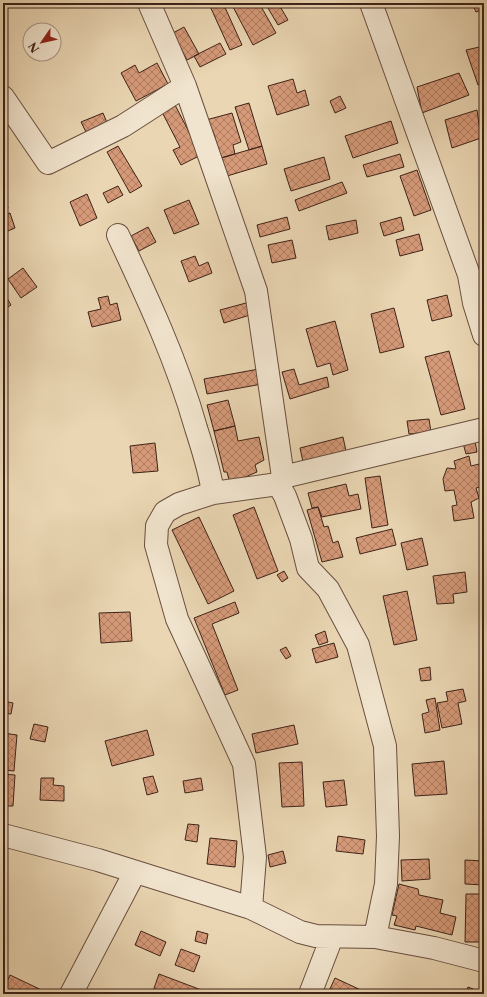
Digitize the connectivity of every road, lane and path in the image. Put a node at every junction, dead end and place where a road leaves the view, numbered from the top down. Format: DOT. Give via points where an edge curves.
graph roads {
  1 [pos="149,3"];
  2 [pos="371,3"];
  3 [pos="185,86"];
  4 [pos="3,97"];
  5 [pos="118,235"];
  6 [pos="484,335"];
  7 [pos="484,429"];
  8 [pos="280,480"];
  9 [pos="213,493"];
  10 [pos="3,835"];
  11 [pos="135,872"];
  12 [pos="251,908"];
  13 [pos="332,937"];
  14 [pos="375,938"];
  15 [pos="484,961"];
  16 [pos="71,994"];
  17 [pos="310,994"];
  1 -- 3 [label="street"];
  2 -- 6 [label="street" via="469,275"];
  3 -- 4 [label="street" via="123,126 48,163"];
  3 -- 8 [label="street" via="256,291"];
  5 -- 9 [label="street" via="183,382"];
  7 -- 8 [label="street"];
  8 -- 9 [label="street"];
  8 -- 14 [label="street" via="301,539 308,568 328,589 358,645 385,746 388,836 386,877"];
  9 -- 12 [label="street" via="179,504 165,512 157,526 156,545 177,619 244,764 254,857"];
  10 -- 11 [label="street"];
  11 -- 12 [label="street"];
  11 -- 16 [label="street"];
  12 -- 13 [label="street" via="300,932"];
  13 -- 14 [label="street"];
  13 -- 17 [label="street"];
  14 -- 15 [label="street" via="434,948"];
}
